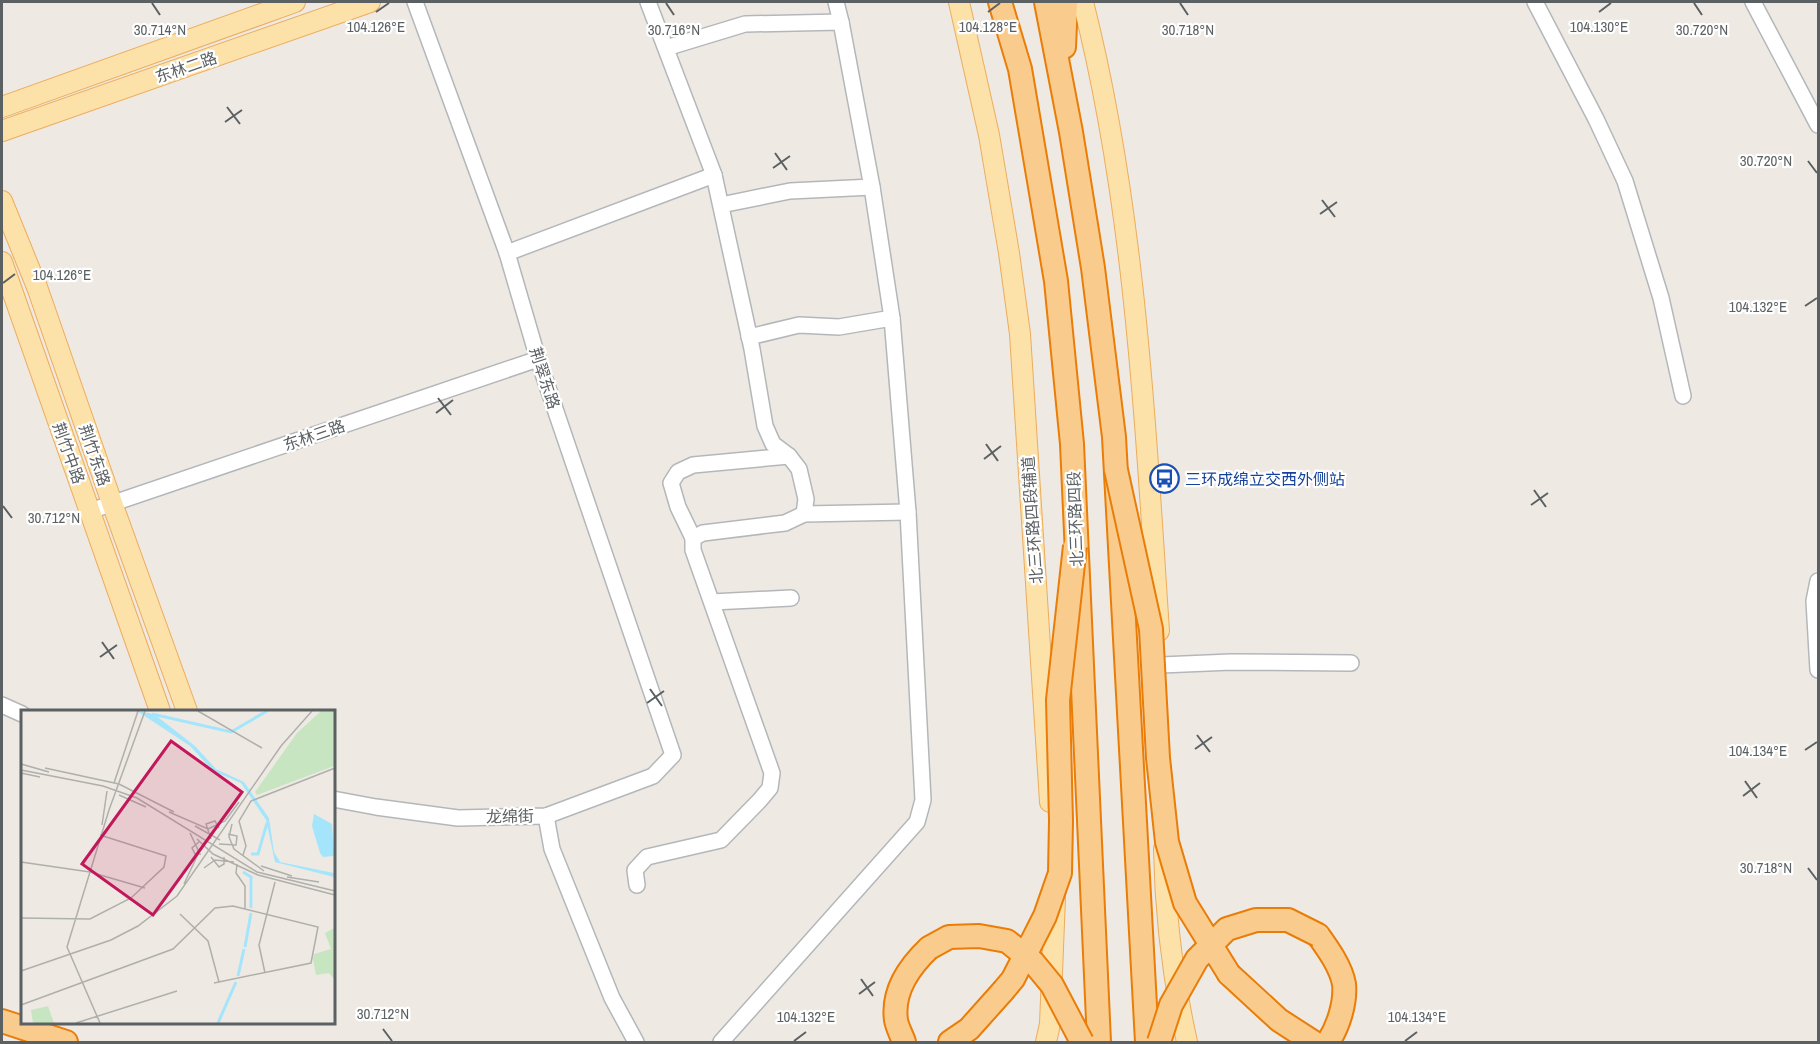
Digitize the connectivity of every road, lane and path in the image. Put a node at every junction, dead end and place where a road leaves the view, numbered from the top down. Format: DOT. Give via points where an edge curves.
graph roads {
  1 [pos="296,2"];
  2 [pos="370,2"];
  3 [pos="415,2"];
  4 [pos="648,2"];
  5 [pos="837,2"];
  6 [pos="959,2"];
  7 [pos="991,2"];
  8 [pos="1000,2"];
  9 [pos="1046,2"];
  10 [pos="1066,2"];
  11 [pos="1083,2"];
  12 [pos="1535,2"];
  13 [pos="1753,2"];
  14 [pos="841,22"];
  15 [pos="1011,36"];
  16 [pos="666,48"];
  17 [pos="2,107"];
  18 [pos="1818,125"];
  19 [pos="2,131"];
  20 [pos="1071,132"];
  21 [pos="714,175"];
  22 [pos="872,187"];
  23 [pos="2,201"];
  24 [pos="721,205"];
  25 [pos="507,253"];
  26 [pos="2,262"];
  27 [pos="892,318"];
  28 [pos="749,337"];
  29 [pos="538,359"];
  30 [pos="1683,396"];
  31 [pos="789,456"];
  32 [pos="1116,470"];
  33 [pos="112,503"];
  34 [pos="90,511"];
  35 [pos="908,512"];
  36 [pos="804,514"];
  37 [pos="693,538"];
  38 [pos="1076,546"];
  39 [pos="1818,581"];
  40 [pos="791,598"];
  41 [pos="712,602"];
  42 [pos="1351,663"];
  43 [pos="1161,665"];
  44 [pos="1818,670"];
  45 [pos="2,705"];
  46 [pos="160,710"];
  47 [pos="187,710"];
  48 [pos="21,714"];
  49 [pos="673,755"];
  50 [pos="334,799"];
  51 [pos="546,816"];
  52 [pos="637,885"];
  53 [pos="2,1021"];
  54 [pos="66,1042"];
  55 [pos="636,1042"];
  56 [pos="721,1042"];
  57 [pos="904,1042"];
  58 [pos="950,1042"];
  59 [pos="1046,1042"];
  60 [pos="1082,1042"];
  61 [pos="1099,1042"];
  62 [pos="1147,1042"];
  63 [pos="1159,1042"];
  64 [pos="1187,1042"];
  65 [pos="1313,1042"];
  66 [pos="1328,1042"];
  1 -- 17 [label="main road, 东林二路"];
  2 -- 19 [label="main road, 东林二路"];
  3 -- 25 [label="street, 荆翠东路"];
  4 -- 16 [label="street"];
  5 -- 14 [label="street"];
  6 -- 59 [label="main road, 北三环路四段辅道" via="988,135 1020,334 1055,901"];
  7 -- 15 [label="highway"];
  8 -- 15 [label="highway, 北三环路四段"];
  9 -- 20 [label="highway"];
  10 -- 20 [label="highway" via="1063,34"];
  11 -- 43 [label="main road" via="1101,70 1125,226 1141,375"];
  12 -- 30 [label="street" via="1625,181 1661,298"];
  13 -- 18 [label="street"];
  14 -- 16 [label="street" via="745,24"];
  14 -- 22 [label="street"];
  15 -- 38 [label="highway, 北三环路四段" via="1056,281 1072,444"];
  16 -- 21 [label="street"];
  20 -- 32 [label="highway" via="1093,268"];
  21 -- 24 [label="street"];
  21 -- 25 [label="street"];
  22 -- 24 [label="street" via="790,191"];
  22 -- 27 [label="street"];
  23 -- 33 [label="main road, 荆竹东路" via="37,287"];
  24 -- 28 [label="street"];
  25 -- 29 [label="street, 荆翠东路"];
  26 -- 34 [label="main road, 荆竹中路"];
  27 -- 28 [label="street" via="839,327 799,325"];
  27 -- 35 [label="street"];
  28 -- 31 [label="street" via="765,426 773,444"];
  29 -- 33 [label="street, 东林三路"];
  29 -- 49 [label="street, 荆翠东路"];
  31 -- 36 [label="street" via="799,469 806,499"];
  31 -- 37 [label="street" via="693,465 678,472 671,483"];
  32 -- 62 [label="highway, bridge"];
  32 -- 65 [label="highway, bridge" via="1151,629 1167,842 1185,903 1229,974 1279,1020"];
  33 -- 34 [label="street, 东林三路"];
  33 -- 47 [label="main road, 荆竹东路"];
  34 -- 46 [label="main road, 荆竹中路"];
  35 -- 36 [label="street"];
  35 -- 56 [label="street" via="923,800 917,822"];
  36 -- 37 [label="street" via="785,523 703,533"];
  37 -- 41 [label="street" via="693,550"];
  38 -- 58 [label="highway, bridge" via="1058,700 1060,873 1045,916 1013,980 969,1029"];
  38 -- 61 [label="highway, 北三环路四段, bridge"];
  39 -- 44 [label="street" via="1814,601"];
  40 -- 41 [label="street"];
  41 -- 52 [label="street" via="772,773 770,788 721,840 647,857 635,870"];
  42 -- 43 [label="street"];
  43 -- 64 [label="main road" via="1167,915"];
  45 -- 48 [label="street"];
  49 -- 51 [label="street, 龙绵街" via="653,776"];
  50 -- 51 [label="street, 龙绵街" via="459,818"];
  51 -- 55 [label="street" via="552,849 608,988"];
  53 -- 54 [label="highway"];
  57 -- 60 [label="highway, bridge" via="896,1021 897,992 912,965 929,948 949,937 969,936 1007,941 1033,962 1052,985"];
  63 -- 66 [label="highway, bridge" via="1171,1005 1197,959 1227,929 1256,920 1288,920 1318,935 1333,956 1344,984 1335,1032"];
}
